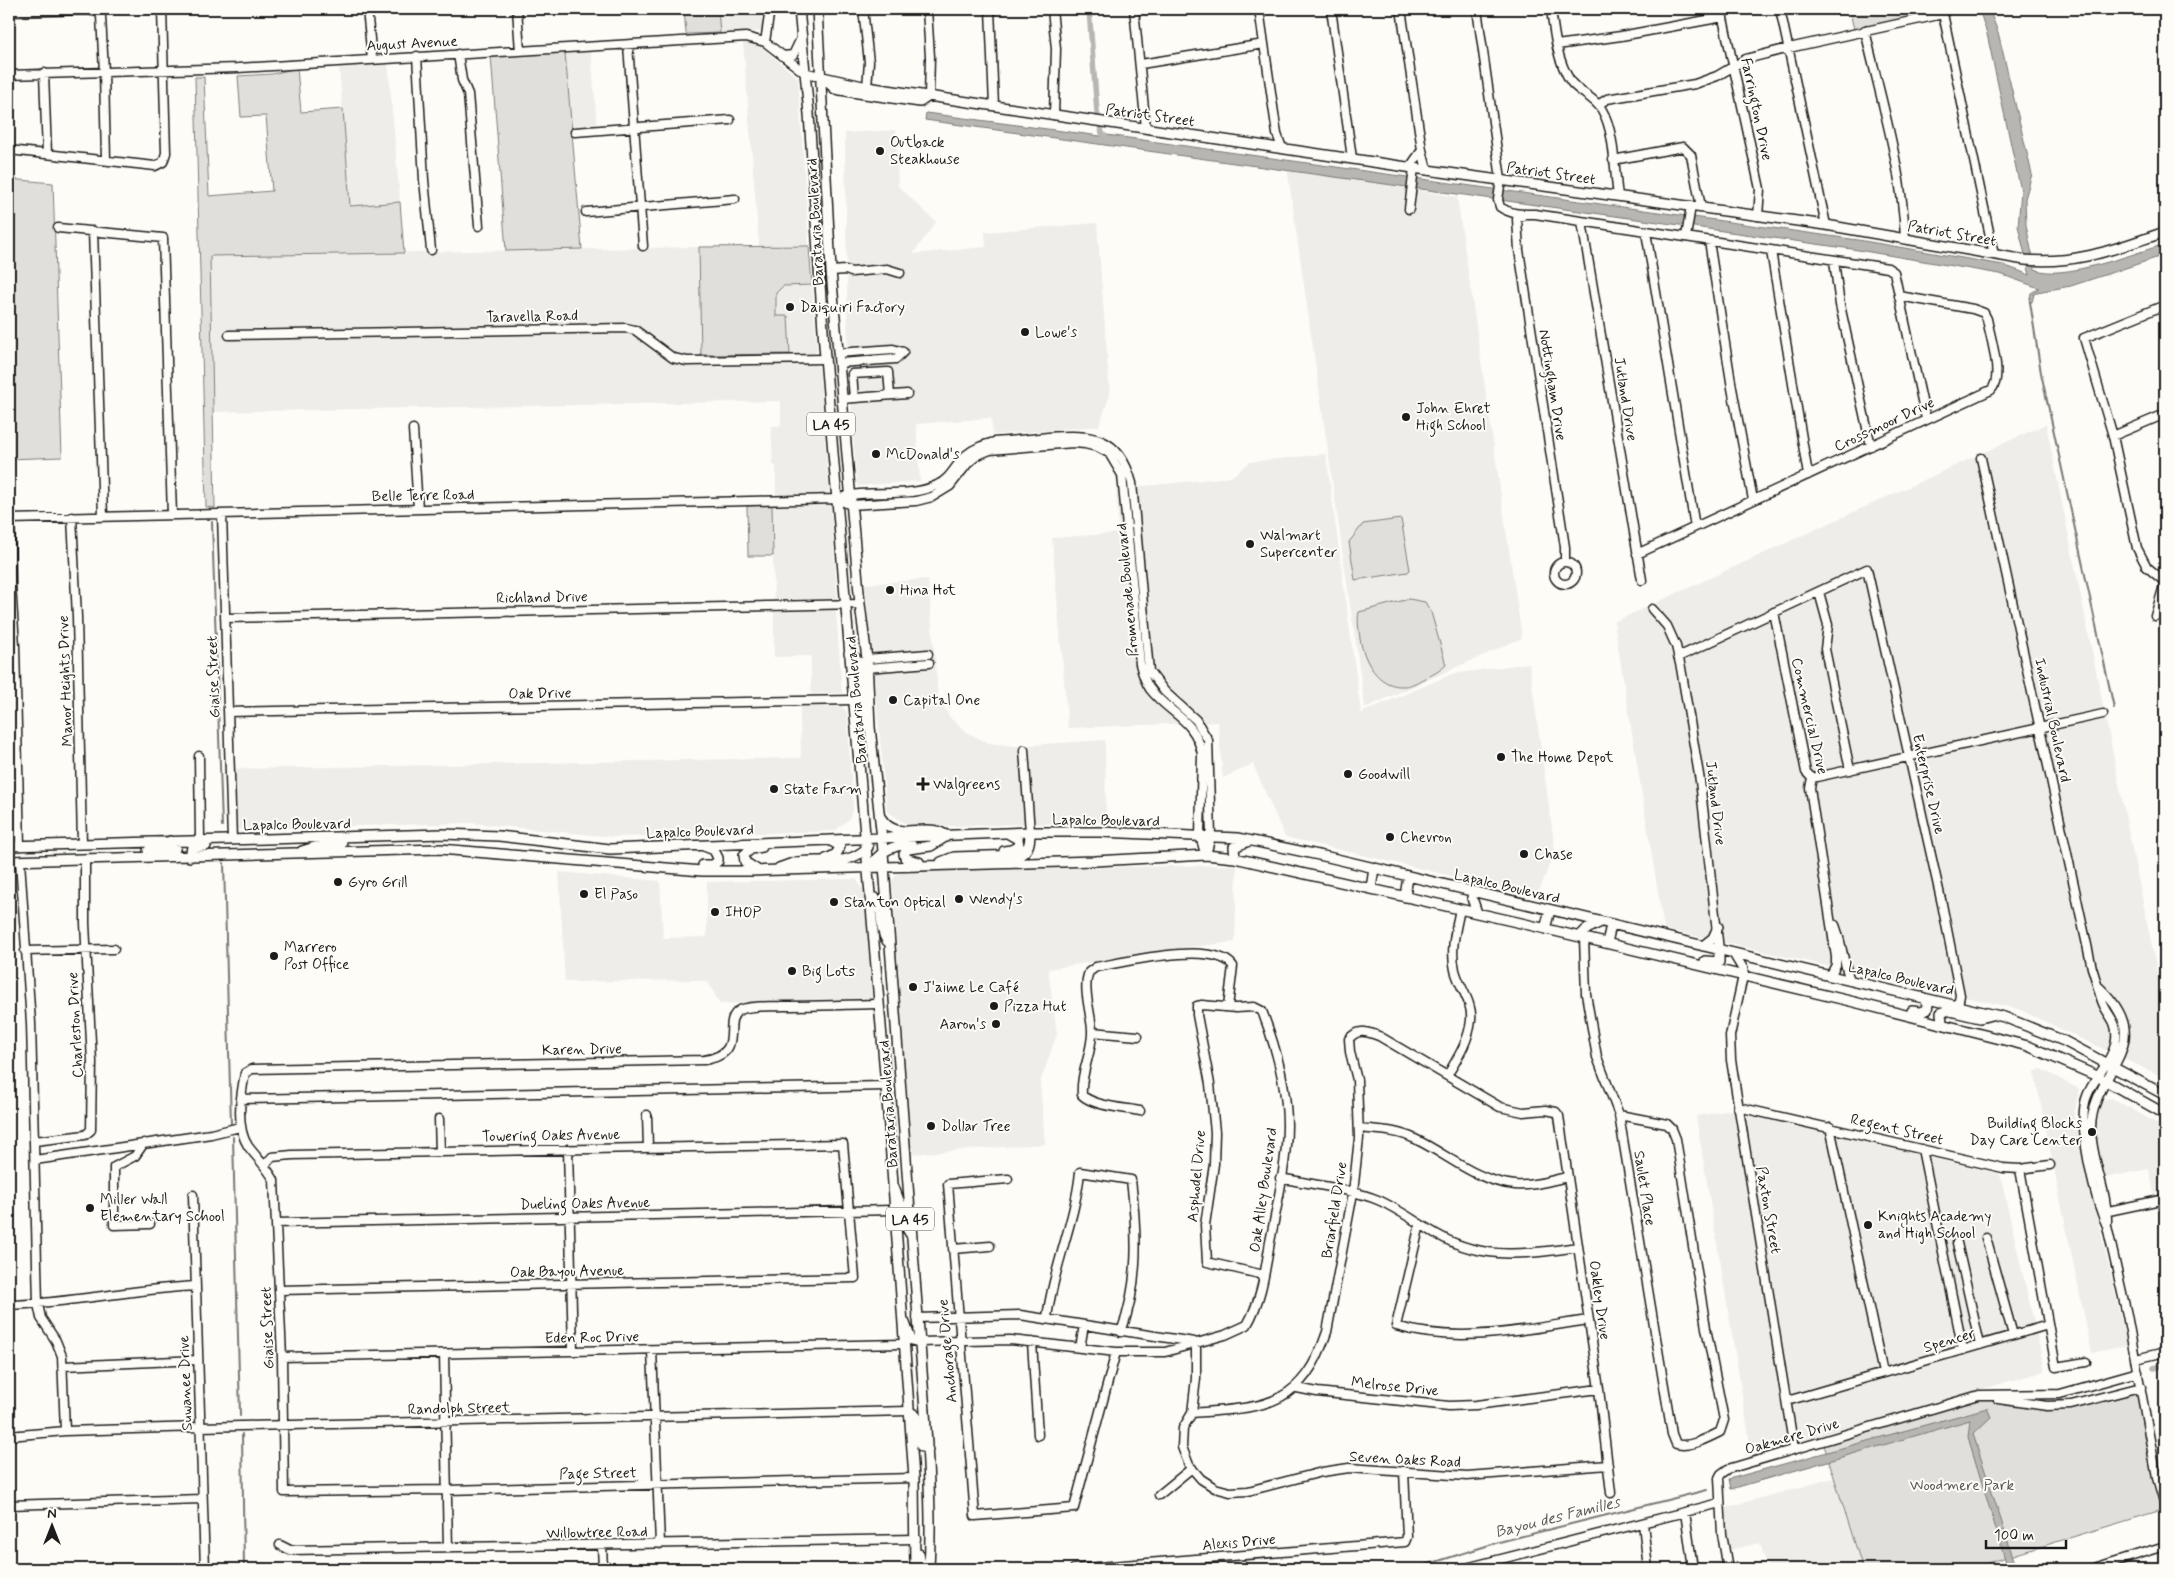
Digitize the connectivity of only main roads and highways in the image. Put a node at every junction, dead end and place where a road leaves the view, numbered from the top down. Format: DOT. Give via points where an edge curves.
graph roads {
  1 [pos="799,9"];
  2 [pos="817,9"];
  3 [pos="806,73"];
  4 [pos="821,76"];
  5 [pos="844,90"];
  6 [pos="929,96"];
  7 [pos="823,108"];
  8 [pos="2165,232"];
  9 [pos="824,345"];
  10 [pos="839,358"];
  11 [pos="825,359"];
  12 [pos="841,376"];
  13 [pos="849,653"];
  14 [pos="867,664"];
  15 [pos="851,668"];
  16 [pos="870,727"];
  17 [pos="858,752"];
  18 [pos="879,812"];
  19 [pos="1030,832"];
  20 [pos="1008,834"];
  21 [pos="947,836"];
  22 [pos="338,837"];
  23 [pos="253,839"];
  24 [pos="879,839"];
  25 [pos="170,841"];
  26 [pos="832,841"];
  27 [pos="1252,841"];
  28 [pos="797,842"];
  29 [pos="937,843"];
  30 [pos="700,844"];
  31 [pos="865,844"];
  32 [pos="9,846"];
  33 [pos="883,851"];
  34 [pos="290,854"];
  35 [pos="975,856"];
  36 [pos="190,857"];
  37 [pos="122,858"];
  38 [pos="1235,858"];
  39 [pos="9,862"];
  40 [pos="821,862"];
  41 [pos="932,865"];
  42 [pos="660,868"];
  43 [pos="884,868"];
  44 [pos="1374,868"];
  45 [pos="868,870"];
  46 [pos="760,871"];
  47 [pos="772,871"];
  48 [pos="1408,876"];
  49 [pos="1371,889"];
  50 [pos="1473,892"];
  51 [pos="1405,897"];
  52 [pos="870,898"];
  53 [pos="1550,910"];
  54 [pos="1477,913"];
  55 [pos="1601,922"];
  56 [pos="1611,925"];
  57 [pos="1718,927"];
  58 [pos="1545,928"];
  59 [pos="1582,937"];
  60 [pos="890,942"];
  61 [pos="1607,943"];
  62 [pos="1703,946"];
  63 [pos="1719,950"];
  64 [pos="1734,954"];
  65 [pos="1680,961"];
  66 [pos="1743,976"];
  67 [pos="878,991"];
  68 [pos="1922,997"];
  69 [pos="879,1004"];
  70 [pos="894,1007"];
  71 [pos="1884,1009"];
  72 [pos="1993,1015"];
  73 [pos="895,1021"];
  74 [pos="1942,1023"];
  75 [pos="884,1068"];
  76 [pos="900,1084"];
  77 [pos="886,1086"];
  78 [pos="2165,1095"];
  79 [pos="901,1100"];
  80 [pos="2164,1113"];
  81 [pos="891,1183"];
  82 [pos="909,1209"];
  83 [pos="893,1210"];
  84 [pos="911,1236"];
  85 [pos="901,1316"];
  86 [pos="919,1342"];
  87 [pos="909,1411"];
  88 [pos="928,1450"];
  89 [pos="916,1542"];
  90 [pos="915,1569"];
  91 [pos="922,1569"];
  92 [pos="930,1569"];
  1 -- 3 [label="main road, Barataria Boulevard / LA 45"];
  2 -- 4 [label="main road, Barataria Boulevard / LA 45"];
  3 -- 4 [label="main road, Patriot Street"];
  3 -- 9 [label="main road, Barataria Boulevard / LA 45"];
  4 -- 5 [label="main road, Patriot Street" via="835,89"];
  4 -- 6 [label="main road, Patriot Street"];
  4 -- 7 [label="main road, Barataria Boulevard / LA 45"];
  5 -- 6 [label="main road, Patriot Street" via="920,102"];
  5 -- 7 [label="main road" via="833,94"];
  6 -- 8 [label="main road, Patriot Street" via="1500,183 1701,207 2030,261 2058,262 2093,256"];
  7 -- 10 [label="main road, Barataria Boulevard / LA 45"];
  9 -- 10 [label="main road"];
  9 -- 11 [label="main road, Barataria Boulevard / LA 45"];
  10 -- 12 [label="main road, Barataria Boulevard / LA 45"];
  11 -- 12 [label="main road"];
  11 -- 13 [label="main road, Barataria Boulevard / LA 45"];
  12 -- 14 [label="main road, Barataria Boulevard / LA 45"];
  13 -- 14 [label="main road"];
  13 -- 15 [label="main road, Barataria Boulevard / LA 45"];
  14 -- 16 [label="main road, Barataria Boulevard / LA 45"];
  15 -- 16 [label="main road" via="859,671 863,719"];
  15 -- 17 [label="main road, Barataria Boulevard / LA 45"];
  16 -- 18 [label="main road, Barataria Boulevard / LA 45"];
  17 -- 18 [label="main road" via="864,762 869,809"];
  17 -- 31 [label="main road, Barataria Boulevard / LA 45"];
  18 -- 21 [label="main road" via="893,831 939,830"];
  18 -- 24 [label="main road, Barataria Boulevard / LA 45"];
  19 -- 20 [label="main road, Lapalco Boulevard"];
  19 -- 27 [label="main road, Lapalco Boulevard" via="1211,836"];
  19 -- 35 [label="main road" via="1028,848 1020,855"];
  20 -- 21 [label="main road, Lapalco Boulevard"];
  20 -- 35 [label="main road" via="1018,839 1017,848"];
  21 -- 24 [label="main road, Lapalco Boulevard"];
  21 -- 29 [label="main road"];
  22 -- 23 [label="main road, Lapalco Boulevard"];
  22 -- 30 [label="main road, Lapalco Boulevard" via="485,835 610,848"];
  22 -- 34 [label="main road" via="342,840 339,845"];
  23 -- 25 [label="main road, Lapalco Boulevard"];
  23 -- 36 [label="main road" via="221,846 195,846 190,849"];
  24 -- 31 [label="main road"];
  24 -- 33 [label="main road, Barataria Boulevard / LA 45"];
  25 -- 32 [label="main road, Lapalco Boulevard"];
  25 -- 37 [label="main road" via="176,847 172,850 138,852"];
  26 -- 28 [label="main road, Lapalco Boulevard"];
  26 -- 31 [label="main road, Lapalco Boulevard"];
  26 -- 40 [label="main road" via="838,843 839,851"];
  27 -- 38 [label="main road" via="1234,848"];
  27 -- 44 [label="main road, Lapalco Boulevard"];
  28 -- 30 [label="main road, Lapalco Boulevard"];
  28 -- 46 [label="main road" via="746,851 745,862"];
  29 -- 33 [label="main road" via="897,845"];
  29 -- 41 [label="main road" via="908,849 904,854 904,858"];
  30 -- 42 [label="main road" via="714,850 718,862"];
  31 -- 40 [label="main road" via="860,855"];
  31 -- 45 [label="main road, Barataria Boulevard / LA 45"];
  33 -- 43 [label="main road, Barataria Boulevard / LA 45"];
  33 -- 45 [label="main road"];
  34 -- 36 [label="main road, Lapalco Boulevard"];
  34 -- 42 [label="main road, Lapalco Boulevard" via="440,849"];
  35 -- 41 [label="main road" via="954,857"];
  36 -- 37 [label="main road, Lapalco Boulevard"];
  37 -- 39 [label="main road, Lapalco Boulevard"];
  38 -- 41 [label="main road, Lapalco Boulevard" via="1206,855"];
  38 -- 49 [label="main road, Lapalco Boulevard"];
  40 -- 47 [label="main road" via="797,862"];
  41 -- 43 [label="main road, Lapalco Boulevard"];
  42 -- 46 [label="main road, Lapalco Boulevard"];
  43 -- 45 [label="main road, Lapalco Boulevard"];
  43 -- 60 [label="main road, Barataria Boulevard / LA 45"];
  44 -- 48 [label="main road, Lapalco Boulevard"];
  44 -- 49 [label="main road"];
  45 -- 47 [label="main road, Lapalco Boulevard"];
  45 -- 52 [label="main road, Barataria Boulevard / LA 45"];
  46 -- 47 [label="main road, Lapalco Boulevard"];
  48 -- 50 [label="main road, Lapalco Boulevard"];
  48 -- 51 [label="main road"];
  49 -- 51 [label="main road, Lapalco Boulevard"];
  50 -- 53 [label="main road, Lapalco Boulevard"];
  50 -- 54 [label="main road"];
  51 -- 54 [label="main road, Lapalco Boulevard"];
  52 -- 60 [label="main road" via="878,902 884,937"];
  52 -- 67 [label="main road, Barataria Boulevard / LA 45"];
  53 -- 55 [label="main road, Lapalco Boulevard"];
  53 -- 58 [label="main road"];
  54 -- 58 [label="main road, Lapalco Boulevard"];
  55 -- 56 [label="main road, Lapalco Boulevard"];
  55 -- 59 [label="main road" via="1587,929"];
  56 -- 61 [label="main road"];
  56 -- 62 [label="main road, Lapalco Boulevard"];
  57 -- 62 [label="main road" via="1713,938"];
  58 -- 59 [label="main road, Lapalco Boulevard"];
  59 -- 61 [label="main road, Lapalco Boulevard"];
  60 -- 70 [label="main road, Barataria Boulevard / LA 45"];
  61 -- 65 [label="main road, Lapalco Boulevard"];
  62 -- 63 [label="main road, Lapalco Boulevard"];
  63 -- 64 [label="main road, Lapalco Boulevard"];
  63 -- 65 [label="main road" via="1720,960 1717,963 1692,958"];
  64 -- 66 [label="main road" via="1743,969"];
  64 -- 68 [label="main road, Lapalco Boulevard"];
  65 -- 66 [label="main road, Lapalco Boulevard"];
  66 -- 71 [label="main road, Lapalco Boulevard"];
  67 -- 69 [label="main road, Barataria Boulevard / LA 45"];
  67 -- 70 [label="main road"];
  68 -- 71 [label="main road" via="1928,1004 1925,1012"];
  68 -- 72 [label="main road, Lapalco Boulevard"];
  69 -- 73 [label="main road"];
  69 -- 75 [label="main road, Barataria Boulevard / LA 45"];
  70 -- 73 [label="main road, Barataria Boulevard / LA 45"];
  71 -- 74 [label="main road, Lapalco Boulevard"];
  72 -- 74 [label="main road" via="1980,1018 1946,1010 1941,1013"];
  72 -- 78 [label="main road, Lapalco Boulevard" via="2047,1033"];
  73 -- 76 [label="main road, Barataria Boulevard / LA 45"];
  74 -- 80 [label="main road, Lapalco Boulevard" via="2028,1046 2096,1076"];
  75 -- 76 [label="main road"];
  75 -- 77 [label="main road, Barataria Boulevard / LA 45"];
  76 -- 79 [label="main road, Barataria Boulevard / LA 45"];
  77 -- 79 [label="main road"];
  77 -- 81 [label="main road, Barataria Boulevard / LA 45"];
  79 -- 82 [label="main road, Barataria Boulevard / LA 45"];
  81 -- 82 [label="main road" via="903,1208"];
  81 -- 83 [label="main road, Barataria Boulevard / LA 45"];
  82 -- 84 [label="main road, Barataria Boulevard / LA 45"];
  83 -- 84 [label="main road" via="898,1212"];
  83 -- 85 [label="main road, Barataria Boulevard / LA 45"];
  84 -- 86 [label="main road, Barataria Boulevard / LA 45"];
  85 -- 86 [label="main road" via="911,1340"];
  85 -- 87 [label="main road, Barataria Boulevard / LA 45"];
  86 -- 88 [label="main road, Barataria Boulevard / LA 45"];
  87 -- 88 [label="main road" via="916,1416 921,1446"];
  87 -- 89 [label="main road, Barataria Boulevard / LA 45"];
  88 -- 92 [label="main road, Barataria Boulevard / LA 45"];
  89 -- 90 [label="main road, Barataria Boulevard / LA 45"];
  89 -- 91 [label="main road"];
}
